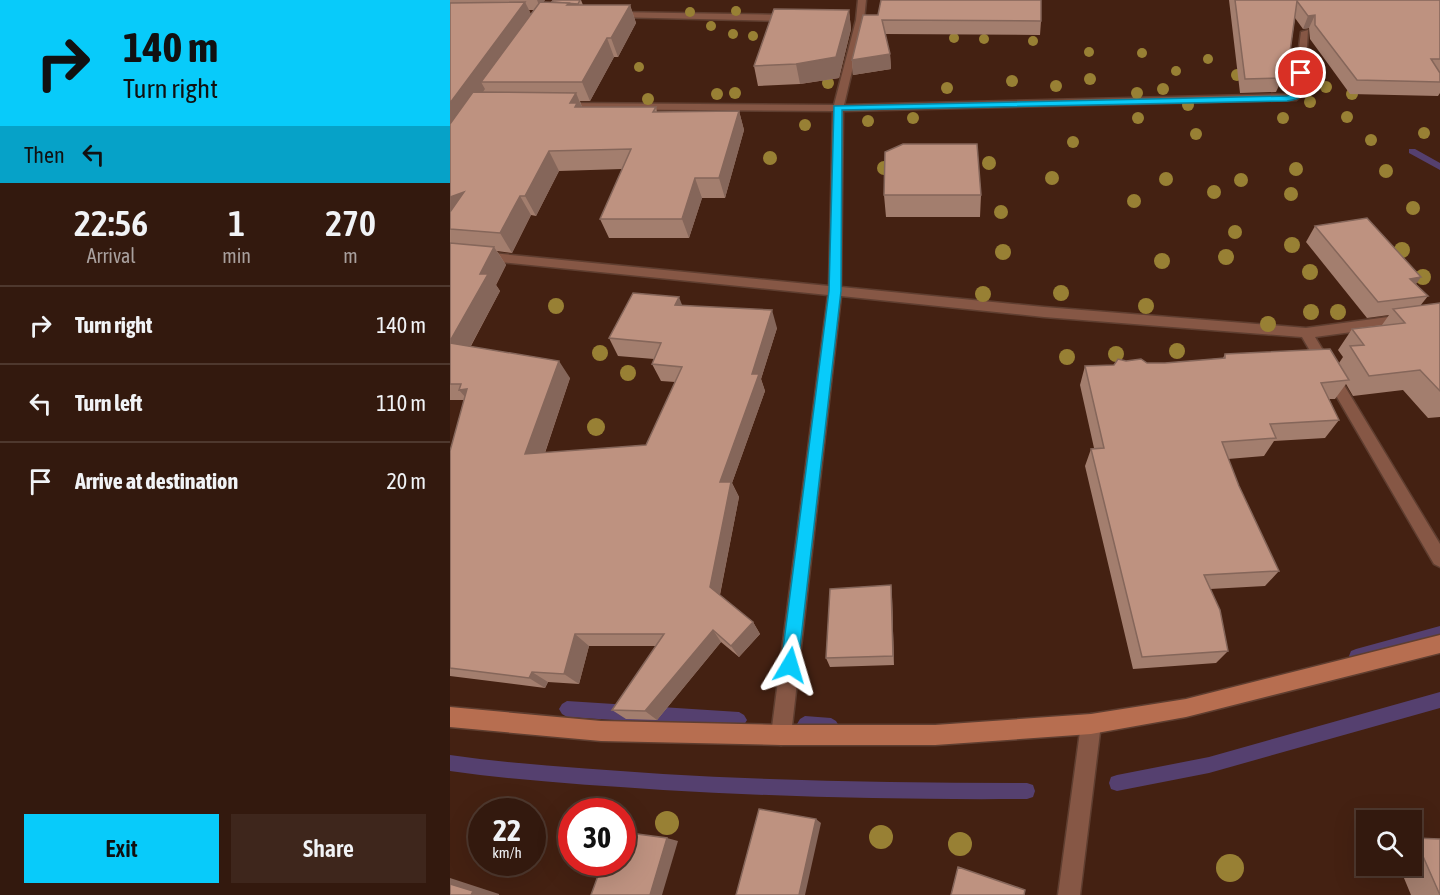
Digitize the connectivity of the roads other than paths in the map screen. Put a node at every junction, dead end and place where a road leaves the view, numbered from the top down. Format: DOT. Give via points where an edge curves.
graph roads {
  1 [pos="862,0"];
  2 [pos="601,15"];
  3 [pos="800,18"];
  4 [pos="1305,32"];
  5 [pos="552,106"];
  6 [pos="838,108"];
  7 [pos="450,253"];
  8 [pos="835,291"];
  9 [pos="1440,315"];
  10 [pos="1306,333"];
  11 [pos="1440,559"];
  12 [pos="1440,644"];
  13 [pos="450,717"];
  14 [pos="1091,724"];
  15 [pos="781,735"];
  16 [pos="1069,895"];
  1 -- 6 [label="street" via="854,20"];
  2 -- 3 [label="street"];
  4 -- 6 [label="street" via="1296,97"];
  5 -- 6 [label="street"];
  6 -- 8 [label="street"];
  7 -- 8 [label="street"];
  8 -- 10 [label="street"];
  8 -- 15 [label="street"];
  9 -- 10 [label="street"];
  10 -- 11 [label="street"];
  12 -- 14 [label="main road" via="1186,708"];
  13 -- 15 [label="main road" via="601,730"];
  14 -- 15 [label="main road" via="935,735"];
  14 -- 16 [label="street"];
}
